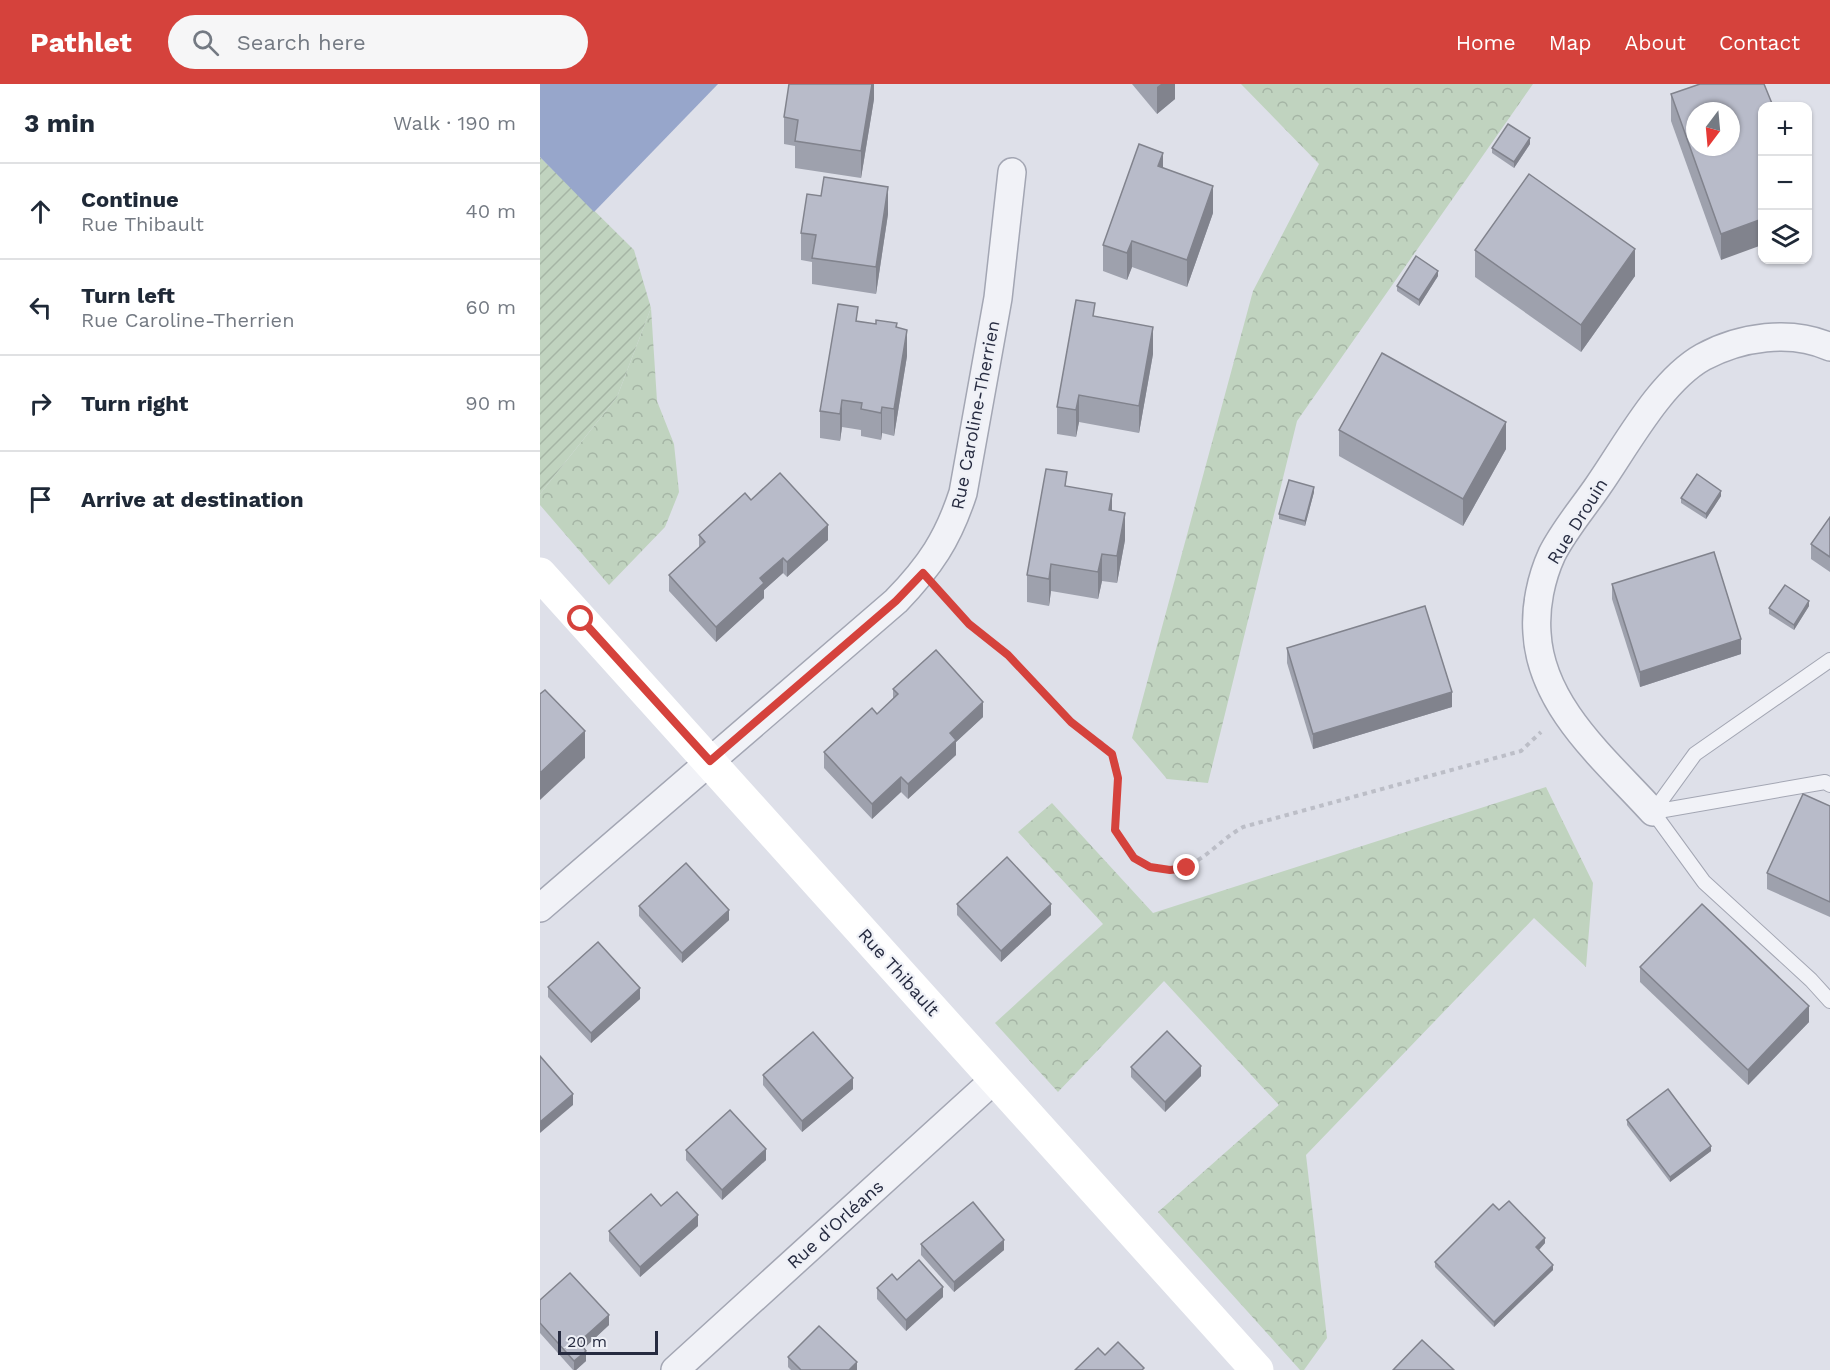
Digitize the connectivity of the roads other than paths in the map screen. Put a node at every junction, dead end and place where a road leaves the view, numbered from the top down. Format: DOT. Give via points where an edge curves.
graph roads {
  1 [pos="1012,172"];
  2 [pos="1830,347"];
  3 [pos="540,573"];
  4 [pos="1830,660"];
  5 [pos="710,761"];
  6 [pos="1830,785"];
  7 [pos="1653,812"];
  8 [pos="540,908"];
  9 [pos="1830,1001"];
  10 [pos="995,1079"];
  11 [pos="675,1370"];
  12 [pos="1257,1370"];
  1 -- 5 [label="street, Rue Caroline-Therrien" via="998,298 963,493 953,523 923,573 896,601"];
  2 -- 7 [label="street, Rue Drouin" via="1793,338 1761,338 1730,345 1702,358 1677,377 1568,530 1543,579 1536,634 1550,687 1564,711"];
  3 -- 5 [label="street, Rue Thibault"];
  4 -- 7 [label="lane" via="1695,754"];
  5 -- 8 [label="street, Rue Caroline-Therrien"];
  5 -- 10 [label="street, Rue Thibault"];
  6 -- 7 [label="lane" via="1825,782"];
  7 -- 9 [label="lane" via="1704,882"];
  10 -- 11 [label="street, Rue d'Orléans"];
  10 -- 12 [label="street, Rue Thibault"];
}
